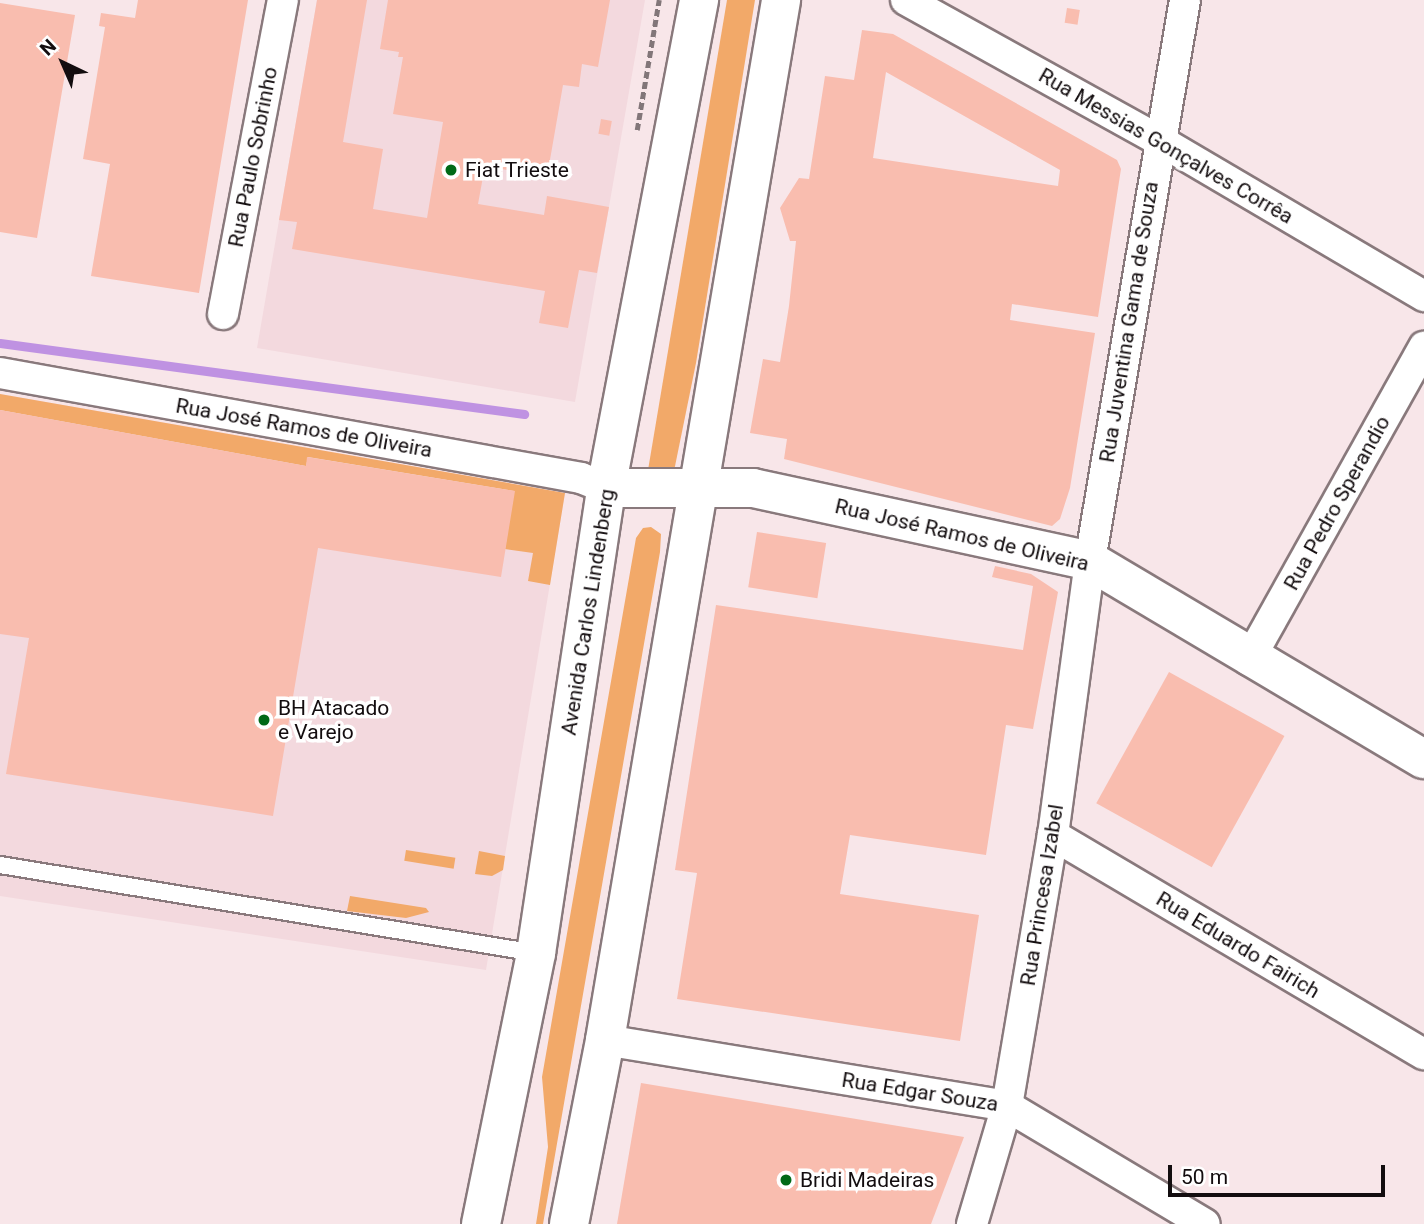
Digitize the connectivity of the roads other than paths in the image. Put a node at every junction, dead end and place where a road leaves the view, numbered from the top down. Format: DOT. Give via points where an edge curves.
graph roads {
  1 [pos="283,0"];
  2 [pos="699,0"];
  3 [pos="781,0"];
  4 [pos="906,0"];
  5 [pos="1185,0"];
  6 [pos="1159,140"];
  7 [pos="1424,296"];
  8 [pos="223,314"];
  9 [pos="1424,347"];
  10 [pos="0,373"];
  11 [pos="606,488"];
  12 [pos="700,488"];
  13 [pos="1090,561"];
  14 [pos="1249,660"];
  15 [pos="1424,759"];
  16 [pos="1053,835"];
  17 [pos="0,865"];
  18 [pos="536,953"];
  19 [pos="605,1040"];
  20 [pos="1424,1054"];
  21 [pos="1007,1106"];
  22 [pos="481,1224"];
  23 [pos="569,1224"];
  24 [pos="972,1224"];
  25 [pos="1205,1224"];
  1 -- 8 [label="street, Rua Paulo Sobrinho"];
  2 -- 11 [label="main road, Avenida Carlos Lindenberg"];
  3 -- 12 [label="main road"];
  4 -- 6 [label="street, Rua Messias Gonçalves Corrêa"];
  5 -- 6 [label="street, Rua Juventina Gama de Souza"];
  6 -- 7 [label="street, Rua Messias Gonçalves Corrêa"];
  6 -- 13 [label="street, Rua Juventina Gama de Souza"];
  9 -- 14 [label="street, Rua Pedro Sperandio"];
  10 -- 11 [label="street, Rua José Ramos de Oliveira" via="581,478"];
  11 -- 12 [label="main road, Rua José Ramos de Oliveira"];
  11 -- 18 [label="main road, Avenida Carlos Lindenberg"];
  12 -- 13 [label="main road, Rua José Ramos de Oliveira" via="753,488"];
  12 -- 19 [label="main road"];
  13 -- 14 [label="main road, Rua José Ramos de Oliveira"];
  13 -- 16 [label="street, Rua Princesa Izabel"];
  14 -- 15 [label="main road, Rua José Ramos de Oliveira"];
  16 -- 20 [label="street, Rua Eduardo Fairich"];
  16 -- 21 [label="street, Rua Princesa Izabel"];
  17 -- 18 [label="lane"];
  18 -- 22 [label="main road, Avenida Carlos Lindenberg"];
  19 -- 21 [label="street, Rua Edgar Souza"];
  19 -- 23 [label="main road"];
  21 -- 24 [label="street, Rua Princesa Izabel"];
  21 -- 25 [label="street, Rua Edgar Souza"];
}
